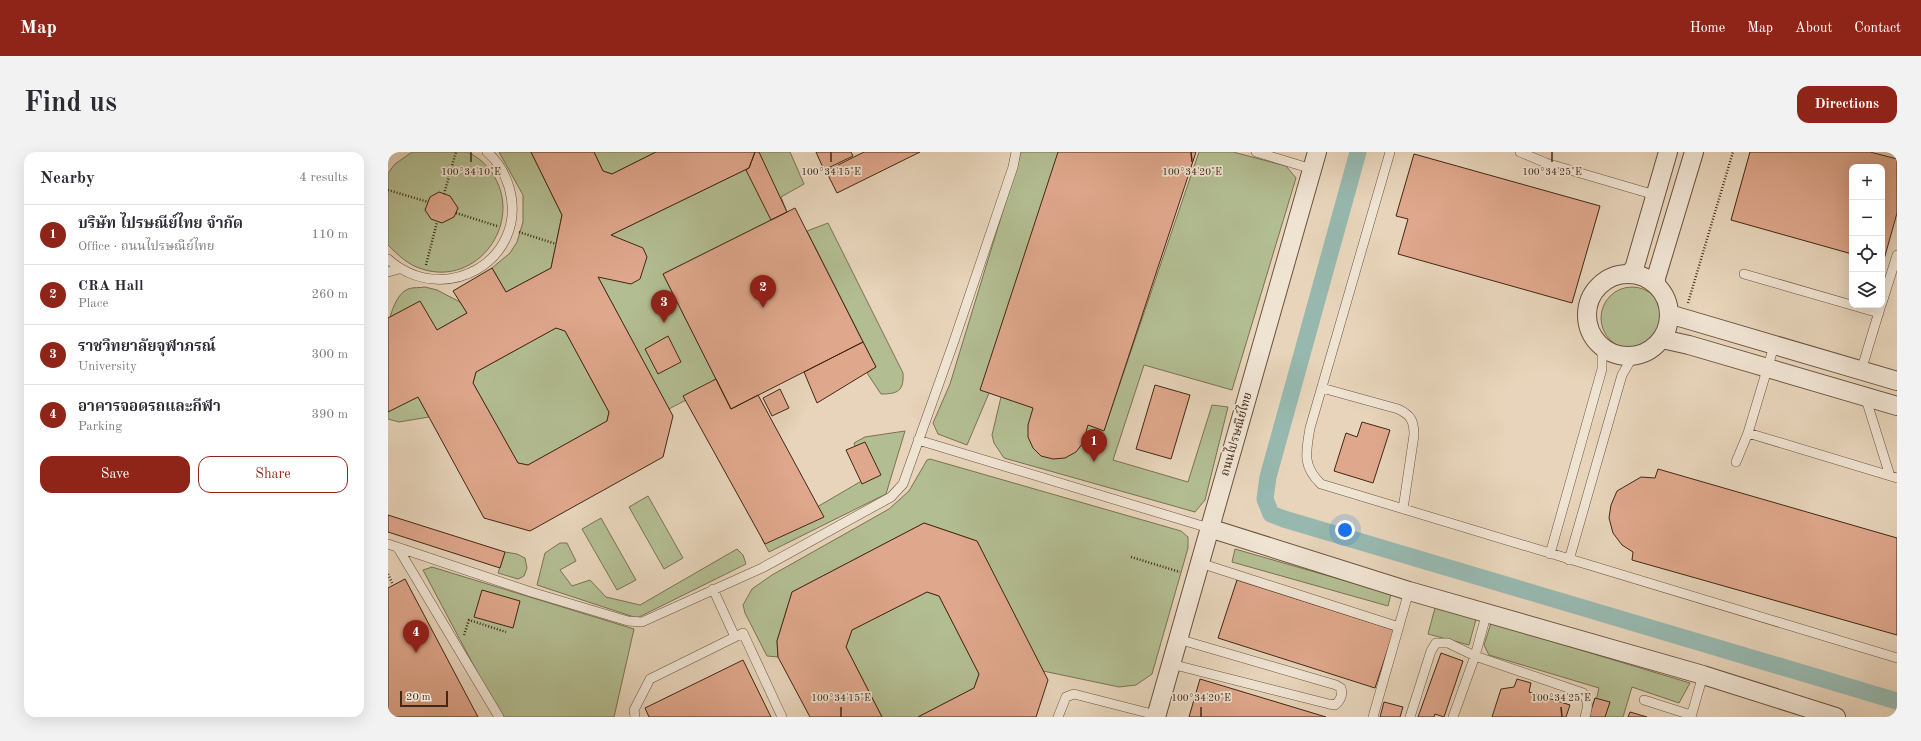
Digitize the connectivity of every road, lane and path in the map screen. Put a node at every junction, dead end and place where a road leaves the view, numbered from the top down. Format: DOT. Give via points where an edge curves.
graph roads {
  1 [pos="456,152"];
  2 [pos="487,152"];
  3 [pos="1016,152"];
  4 [pos="1256,152"];
  5 [pos="1390,152"];
  6 [pos="1520,152"];
  7 [pos="1668,152"];
  8 [pos="1694,152"];
  9 [pos="1733,152"];
  10 [pos="1314,160"];
  11 [pos="388,190"];
  12 [pos="444,194"];
  13 [pos="1655,196"];
  14 [pos="428,202"];
  15 [pos="437,222"];
  16 [pos="1897,255"];
  17 [pos="388,259"];
  18 [pos="399,269"];
  19 [pos="388,272"];
  20 [pos="1628,274"];
  21 [pos="1744,274"];
  22 [pos="422,279"];
  23 [pos="1656,285"];
  24 [pos="1885,294"];
  25 [pos="1849,299"];
  26 [pos="1688,304"];
  27 [pos="1881,308"];
  28 [pos="1670,314"];
  29 [pos="1662,339"];
  30 [pos="1774,346"];
  31 [pos="1602,348"];
  32 [pos="1633,356"];
  33 [pos="1768,367"];
  34 [pos="1861,371"];
  35 [pos="1897,381"];
  36 [pos="1322,388"];
  37 [pos="1865,396"];
  38 [pos="1897,406"];
  39 [pos="1748,433"];
  40 [pos="918,440"];
  41 [pos="1736,462"];
  42 [pos="1893,477"];
  43 [pos="1403,509"];
  44 [pos="1209,528"];
  45 [pos="388,544"];
  46 [pos="398,548"];
  47 [pos="1550,554"];
  48 [pos="1130,558"];
  49 [pos="1569,560"];
  50 [pos="1198,570"];
  51 [pos="388,574"];
  52 [pos="393,585"];
  53 [pos="714,589"];
  54 [pos="1409,591"];
  55 [pos="1487,612"];
  56 [pos="1399,627"];
  57 [pos="506,632"];
  58 [pos="735,637"];
  59 [pos="1178,639"];
  60 [pos="459,650"];
  61 [pos="1475,656"];
  62 [pos="1897,658"];
  63 [pos="1171,664"];
  64 [pos="1703,675"];
  65 [pos="1644,700"];
  66 [pos="1156,716"];
  67 [pos="1691,716"];
  68 [pos="499,717"];
  69 [pos="635,717"];
  70 [pos="782,717"];
  71 [pos="1058,717"];
  72 [pos="1373,717"];
  73 [pos="1410,717"];
  74 [pos="1453,717"];
  75 [pos="1585,717"];
  76 [pos="1836,717"];
  1 -- 12 [label="path"];
  2 -- 22 [label="lane" via="506,176 512,199 512,222 503,244 488,262 469,275 446,280"];
  3 -- 40 [label="lane" via="1014,167"];
  4 -- 10 [label="lane"];
  5 -- 36 [label="lane"];
  6 -- 13 [label="lane" via="1546,163"];
  7 -- 13 [label="street"];
  8 -- 23 [label="street"];
  9 -- 26 [label="path"];
  10 -- 44 [label="street, ถนนไปรษณีย์ไทย"];
  11 -- 14 [label="path"];
  13 -- 20 [label="street" via="1634,269"];
  15 -- 22 [label="path"];
  16 -- 24 [label="lane"];
  17 -- 18 [label="lane"];
  18 -- 19 [label="lane"];
  18 -- 22 [label="lane"];
  20 -- 23 [label="street" via="1643,277"];
  20 -- 31 [label="street" via="1611,278 1597,287 1589,302 1586,318 1591,334"];
  21 -- 25 [label="lane"];
  23 -- 28 [label="street" via="1666,298"];
  27 -- 34 [label="lane"];
  28 -- 29 [label="street" via="1668,328"];
  28 -- 30 [label="street"];
  29 -- 32 [label="street" via="1649,351"];
  29 -- 33 [label="street"];
  30 -- 33 [label="lane"];
  30 -- 34 [label="street"];
  31 -- 32 [label="street" via="1616,355"];
  31 -- 47 [label="lane" via="1602,369"];
  32 -- 49 [label="lane" via="1622,375"];
  33 -- 37 [label="street"];
  33 -- 39 [label="lane"];
  34 -- 35 [label="street"];
  36 -- 43 [label="lane" via="1408,414 1414,423 1414,435"];
  36 -- 43 [label="lane" via="1310,428 1307,450 1312,475 1321,484"];
  37 -- 38 [label="street"];
  37 -- 42 [label="lane"];
  39 -- 41 [label="lane"];
  39 -- 42 [label="lane"];
  40 -- 44 [label="lane"];
  40 -- 53 [label="lane" via="903,484 891,497 762,568"];
  43 -- 47 [label="lane"];
  44 -- 50 [label="street, ถนนไปรษณีย์ไทย"];
  44 -- 54 [label="street"];
  45 -- 46 [label="lane"];
  46 -- 53 [label="lane" via="628,622 642,622"];
  46 -- 60 [label="lane"];
  47 -- 49 [label="lane"];
  48 -- 50 [label="path"];
  49 -- 62 [label="lane"];
  50 -- 56 [label="lane"];
  50 -- 59 [label="street, ถนนไปรษณีย์ไทย"];
  51 -- 52 [label="path"];
  53 -- 58 [label="lane"];
  54 -- 55 [label="street"];
  54 -- 56 [label="lane"];
  55 -- 61 [label="lane"];
  55 -- 64 [label="street"];
  56 -- 72 [label="lane"];
  57 -- 60 [label="path" via="469,620"];
  58 -- 69 [label="lane" via="650,679 634,710"];
  58 -- 70 [label="lane" via="742,633"];
  59 -- 63 [label="street, ถนนไปรษณีย์ไทย"];
  59 -- 63 [label="lane" via="1336,684 1341,688 1340,701 1335,705 1329,704"];
  60 -- 68 [label="lane"];
  61 -- 73 [label="lane" via="1448,643 1436,644 1431,651"];
  61 -- 74 [label="lane"];
  61 -- 75 [label="lane" via="1583,693 1588,699"];
  63 -- 66 [label="street, ถนนไปรษณีย์ไทย"];
  64 -- 67 [label="lane"];
  64 -- 76 [label="street"];
  65 -- 67 [label="lane"];
  66 -- 71 [label="lane" via="1074,694 1066,697"];
}
